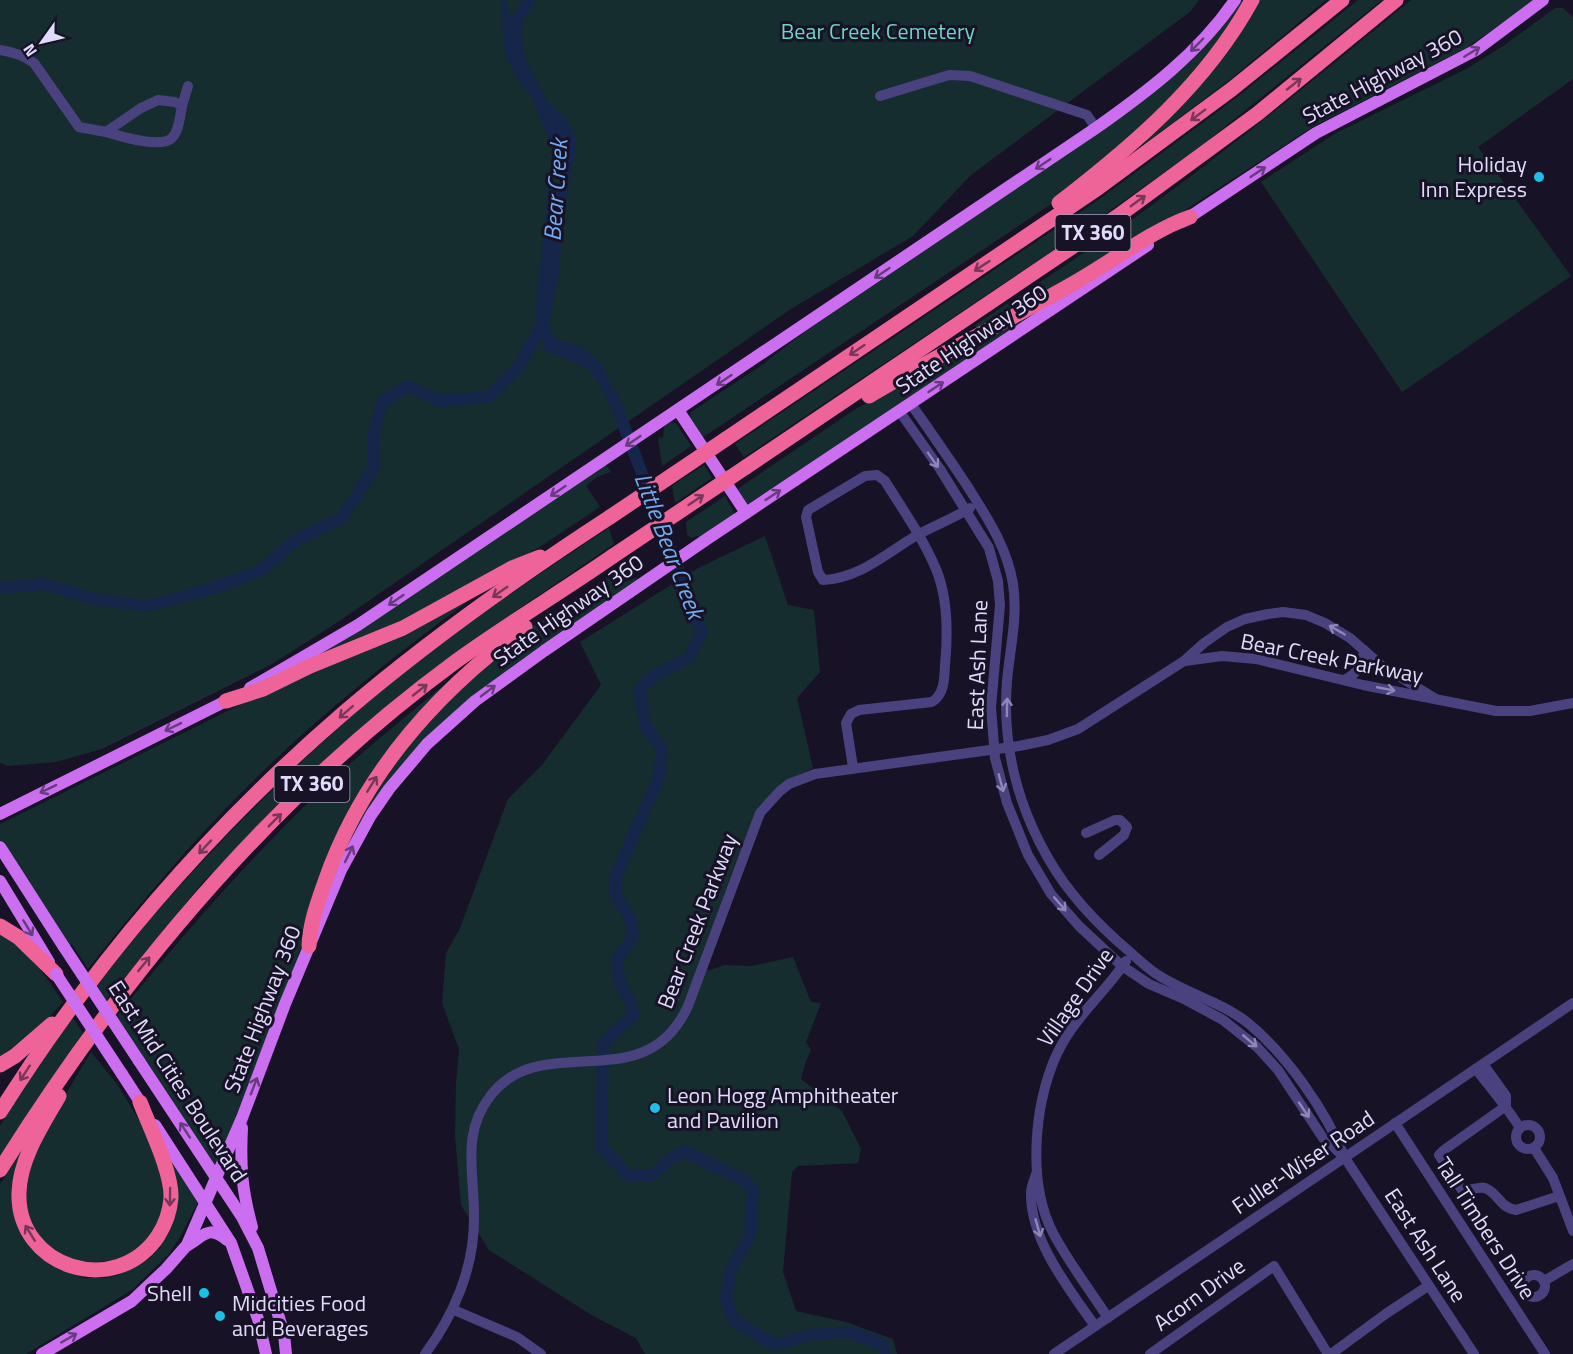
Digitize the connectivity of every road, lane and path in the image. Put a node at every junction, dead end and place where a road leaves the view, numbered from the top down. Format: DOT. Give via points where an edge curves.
graph roads {
  1 [pos="1235,0"];
  2 [pos="1252,0"];
  3 [pos="1342,0"];
  4 [pos="1396,0"];
  5 [pos="1543,0"];
  6 [pos="0,50"];
  7 [pos="188,86"];
  8 [pos="880,96"];
  9 [pos="182,106"];
  10 [pos="1096,128"];
  11 [pos="106,132"];
  12 [pos="1190,217"];
  13 [pos="1023,239"];
  14 [pos="911,404"];
  15 [pos="678,410"];
  16 [pos="900,412"];
  17 [pos="777,446"];
  18 [pos="978,503"];
  19 [pos="966,511"];
  20 [pos="746,513"];
  21 [pos="919,534"];
  22 [pos="565,546"];
  23 [pos="588,573"];
  24 [pos="1364,650"];
  25 [pos="1184,662"];
  26 [pos="993,670"];
  27 [pos="1008,671"];
  28 [pos="1344,680"];
  29 [pos="1436,699"];
  30 [pos="226,701"];
  31 [pos="1573,703"];
  32 [pos="1010,747"];
  33 [pos="995,750"];
  34 [pos="853,767"];
  35 [pos="22,801"];
  36 [pos="0,803"];
  37 [pos="0,814"];
  38 [pos="1086,833"];
  39 [pos="0,847"];
  40 [pos="1099,855"];
  41 [pos="0,881"];
  42 [pos="0,926"];
  43 [pos="309,946"];
  44 [pos="1131,953"];
  45 [pos="1122,966"];
  46 [pos="56,974"];
  47 [pos="1573,1003"];
  48 [pos="71,1008"];
  49 [pos="1228,1009"];
  50 [pos="1220,1018"];
  51 [pos="83,1044"];
  52 [pos="0,1065"];
  53 [pos="1480,1066"];
  54 [pos="140,1102"];
  55 [pos="1506,1106"];
  56 [pos="0,1112"];
  57 [pos="242,1118"];
  58 [pos="1395,1123"];
  59 [pos="1520,1128"];
  60 [pos="1534,1148"];
  61 [pos="1345,1158"];
  62 [pos="0,1170"];
  63 [pos="1037,1171"];
  64 [pos="217,1179"];
  65 [pos="1559,1196"];
  66 [pos="206,1203"];
  67 [pos="1573,1231"];
  68 [pos="231,1243"];
  69 [pos="186,1245"];
  70 [pos="258,1248"];
  71 [pos="1573,1264"];
  72 [pos="1544,1281"];
  73 [pos="1428,1286"];
  74 [pos="454,1310"];
  75 [pos="1108,1318"];
  76 [pos="1095,1326"];
  77 [pos="1471,1353"];
  78 [pos="42,1354"];
  79 [pos="266,1354"];
  80 [pos="286,1354"];
  81 [pos="425,1354"];
  82 [pos="541,1354"];
  83 [pos="1054,1354"];
  84 [pos="1150,1354"];
  85 [pos="1330,1354"];
  86 [pos="1545,1354"];
  1 -- 10 [label="main road, one-way" via="1180,63"];
  2 -- 13 [label="highway" via="1218,54 1190,88 1126,150 1039,219"];
  3 -- 13 [label="highway, TX 360, one-way" via="1183,126"];
  17 -- 4 [label="highway, TX 360, one-way" via="1162,184"];
  12 -- 5 [label="main road, State Highway 360, one-way" via="1337,121 1476,50"];
  6 -- 11 [label="street" via="14,52 34,63 79,127"];
  7 -- 9 [label="street"];
  8 -- 10 [label="street" via="950,75 970,76 1087,115"];
  9 -- 11 [label="street" via="169,100 152,101"];
  9 -- 11 [label="street" via="176,132 167,141 149,142"];
  10 -- 15 [label="main road, one-way"];
  14 -- 12 [label="main road, State Highway 360, one-way"];
  12 -- 17 [label="highway" via="900,377 804,438"];
  13 -- 22 [label="highway, TX 360, one-way, bridge"];
  14 -- 16 [label="main road, State Highway 360"];
  14 -- 18 [label="street, East Ash Lane"];
  15 -- 20 [label="main road"];
  15 -- 30 [label="main road, one-way" via="358,625"];
  16 -- 19 [label="street, East Ash Lane, one-way"];
  20 -- 16 [label="main road, State Highway 360, one-way"];
  23 -- 17 [label="highway, TX 360, one-way, bridge"];
  18 -- 19 [label="street"];
  18 -- 27 [label="street, East Ash Lane" via="1005,551 1013,582 1014,633"];
  19 -- 21 [label="street"];
  19 -- 26 [label="street, East Ash Lane" via="989,548 998,581 1000,605"];
  43 -- 20 [label="main road, State Highway 360, one-way" via="352,847 389,789 427,744 504,679"];
  21 -- 21 [label="street" via="885,481 877,475 865,476 808,510 806,517 823,580 868,567"];
  21 -- 34 [label="street" via="937,571 945,607 943,689 932,702 850,714 846,723"];
  22 -- 30 [label="highway" via="512,568 403,628 263,689"];
  22 -- 48 [label="highway, TX 360, one-way" via="425,647 284,768 192,861"];
  43 -- 23 [label="highway, one-way" via="310,927 332,861 383,765 408,733 462,679 576,590"];
  51 -- 23 [label="highway, TX 360, one-way" via="211,886 318,778 455,662"];
  24 -- 25 [label="street, Bear Creek Parkway, one-way" via="1325,623 1283,612 1245,619 1227,627"];
  24 -- 28 [label="street" via="1359,669"];
  24 -- 29 [label="street, Bear Creek Parkway" via="1382,666"];
  25 -- 28 [label="street, Bear Creek Parkway" via="1222,656 1256,659"];
  25 -- 32 [label="street, Bear Creek Parkway" via="1078,729 1048,741"];
  26 -- 27 [label="street"];
  26 -- 33 [label="street, East Ash Lane" via="991,719"];
  32 -- 27 [label="street, East Ash Lane, one-way" via="1006,721"];
  28 -- 29 [label="street, Bear Creek Parkway, one-way"];
  29 -- 31 [label="street, Bear Creek Parkway" via="1497,711 1530,711"];
  30 -- 35 [label="main road, one-way"];
  32 -- 33 [label="street, Bear Creek Parkway"];
  32 -- 44 [label="street, East Ash Lane" via="1014,777 1024,806 1049,859 1096,921"];
  33 -- 34 [label="street, Bear Creek Parkway"];
  33 -- 45 [label="street, East Ash Lane, one-way" via="1007,803 1028,855 1051,894"];
  34 -- 74 [label="street, Bear Creek Parkway" via="789,784 766,804 681,1020 655,1045 613,1061 541,1065 513,1077 492,1094 480,1114 471,1144 472,1242"];
  35 -- 36 [label="main road"];
  35 -- 37 [label="main road"];
  38 -- 40 [label="street" via="1115,820 1127,827 1124,835"];
  64 -- 39 [label="main road, East Mid Cities Boulevard, one-way, bridge"];
  41 -- 46 [label="main road, East Mid Cities Boulevard, one-way"];
  42 -- 46 [label="highway" via="18,937"];
  57 -- 43 [label="main road, State Highway 360, one-way"];
  44 -- 45 [label="street, Village Drive"];
  44 -- 49 [label="street, East Ash Lane" via="1155,974"];
  45 -- 50 [label="street, East Ash Lane" via="1149,984"];
  45 -- 63 [label="street, Village Drive" via="1078,1021 1052,1063 1040,1113"];
  46 -- 54 [label="main road, East Mid Cities Boulevard, bridge"];
  47 -- 53 [label="street, Fuller-Wiser Road"];
  48 -- 52 [label="highway"];
  48 -- 56 [label="highway, TX 360, one-way"];
  49 -- 50 [label="street"];
  49 -- 61 [label="street, East Ash Lane" via="1285,1059 1334,1131"];
  50 -- 61 [label="street, East Ash Lane, one-way" via="1269,1060 1323,1138"];
  54 -- 51 [label="highway, one-way" via="169,1181 169,1214 163,1229 140,1256 124,1265 87,1270 56,1260 28,1231 19,1192 27,1159"];
  51 -- 62 [label="highway, TX 360"];
  53 -- 55 [label="street" via="1506,1096"];
  53 -- 58 [label="street, Fuller-Wiser Road"];
  54 -- 66 [label="main road, East Mid Cities Boulevard"];
  55 -- 59 [label="street"];
  55 -- 65 [label="street" via="1439,1155 1462,1190 1483,1187 1510,1209"];
  57 -- 64 [label="main road, State Highway 360"];
  57 -- 70 [label="main road" via="240,1167"];
  58 -- 61 [label="street, Fuller-Wiser Road"];
  58 -- 86 [label="street, Tall Timbers Drive"];
  59 -- 60 [label="street" via="1518,1144"];
  59 -- 60 [label="street" via="1537,1128 1540,1139"];
  60 -- 65 [label="street"];
  61 -- 73 [label="street, East Ash Lane"];
  61 -- 75 [label="street, Fuller-Wiser Road"];
  63 -- 75 [label="street, Village Drive" via="1041,1199 1054,1234"];
  63 -- 76 [label="street, Village Drive, one-way" via="1031,1192 1037,1231"];
  64 -- 66 [label="main road, State Highway 360"];
  64 -- 70 [label="main road, East Mid Cities Boulevard"];
  65 -- 67 [label="street"];
  66 -- 68 [label="main road, East Mid Cities Boulevard"];
  66 -- 69 [label="main road, State Highway 360"];
  68 -- 69 [label="main road" via="216,1232 209,1232"];
  68 -- 79 [label="main road, East Mid Cities Boulevard" via="247,1283"];
  78 -- 69 [label="main road, State Highway 360, one-way" via="132,1301"];
  70 -- 80 [label="main road, East Mid Cities Boulevard" via="284,1334"];
  71 -- 72 [label="street"];
  73 -- 77 [label="street, East Ash Lane"];
  73 -- 85 [label="street"];
  74 -- 81 [label="street, Bear Creek Parkway"];
  74 -- 82 [label="street" via="517,1337"];
  75 -- 76 [label="street, Fuller-Wiser Road"];
  76 -- 83 [label="street, Fuller-Wiser Road"];
  84 -- 85 [label="street, Acorn Drive" via="1272,1266"];
}
